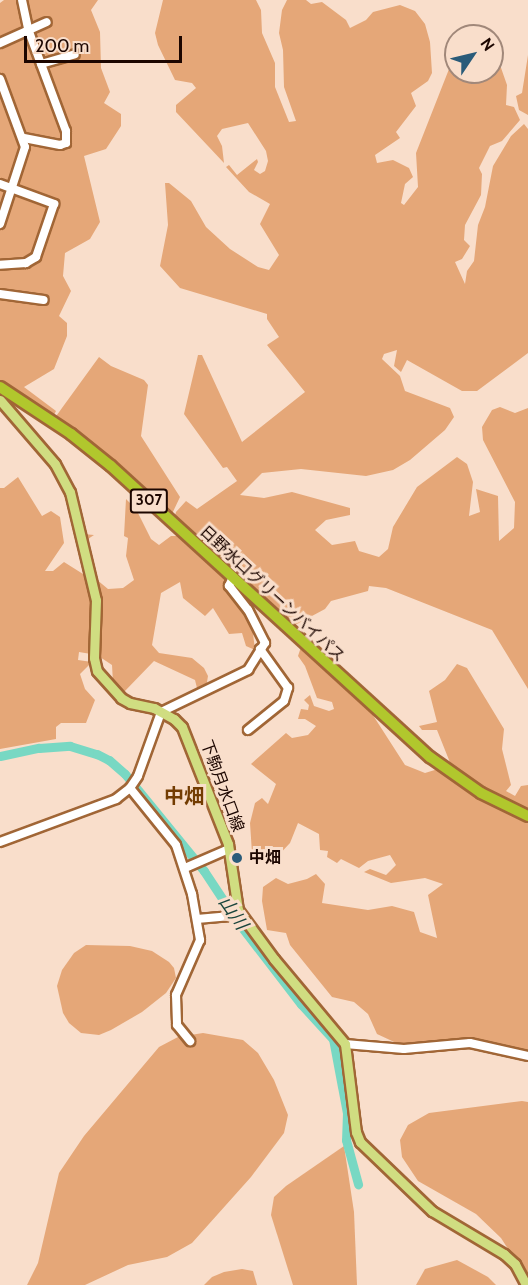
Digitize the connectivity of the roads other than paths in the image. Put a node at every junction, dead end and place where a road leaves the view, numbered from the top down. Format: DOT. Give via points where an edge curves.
graph roads {
  1 [pos="22,0"];
  2 [pos="47,22"];
  3 [pos="28,29"];
  4 [pos="0,43"];
  5 [pos="75,54"];
  6 [pos="41,63"];
  7 [pos="0,80"];
  8 [pos="23,138"];
  9 [pos="0,184"];
  10 [pos="12,188"];
  11 [pos="0,224"];
  12 [pos="0,265"];
  13 [pos="0,294"];
  14 [pos="44,300"];
  15 [pos="0,387"];
  16 [pos="0,400"];
  17 [pos="233,577"];
  18 [pos="260,649"];
  19 [pos="161,712"];
  20 [pos="248,730"];
  21 [pos="132,785"];
  22 [pos="528,816"];
  23 [pos="0,842"];
  24 [pos="229,849"];
  25 [pos="185,868"];
  26 [pos="236,914"];
  27 [pos="197,919"];
  28 [pos="190,1041"];
  29 [pos="345,1044"];
  30 [pos="528,1056"];
  31 [pos="526,1285"];
  1 -- 3 [label="street"];
  2 -- 3 [label="street"];
  3 -- 4 [label="street"];
  3 -- 6 [label="street"];
  5 -- 6 [label="street"];
  6 -- 8 [label="street" via="66,131 66,143"];
  7 -- 8 [label="street"];
  8 -- 10 [label="street" via="25,147"];
  9 -- 10 [label="street"];
  10 -- 11 [label="street"];
  10 -- 12 [label="street" via="54,204 36,257 26,263"];
  13 -- 14 [label="street"];
  15 -- 17 [label="highway, 日野水口グリーンバイパス / 307" via="79,440"];
  16 -- 19 [label="main road, 下駒月水口線" via="55,464 70,492 96,600 97,671 121,698"];
  17 -- 18 [label="street" via="229,586 261,632 265,643"];
  17 -- 22 [label="highway, 日野水口グリーンバイパス / 307" via="430,757 481,793"];
  18 -- 19 [label="street" via="248,670"];
  18 -- 20 [label="street" via="291,688 284,701"];
  19 -- 21 [label="street"];
  19 -- 24 [label="main road, 下駒月水口線" via="182,727 189,741"];
  21 -- 23 [label="street" via="116,799"];
  21 -- 25 [label="street" via="168,832"];
  24 -- 25 [label="street"];
  24 -- 26 [label="main road, 下駒月水口線"];
  25 -- 27 [label="street"];
  26 -- 27 [label="street"];
  26 -- 29 [label="main road, 下駒月水口線"];
  27 -- 28 [label="street" via="200,940 176,995 177,1025"];
  29 -- 30 [label="street" via="404,1049 470,1043"];
  29 -- 31 [label="main road" via="360,1142 432,1211 504,1254 515,1264"];
}
